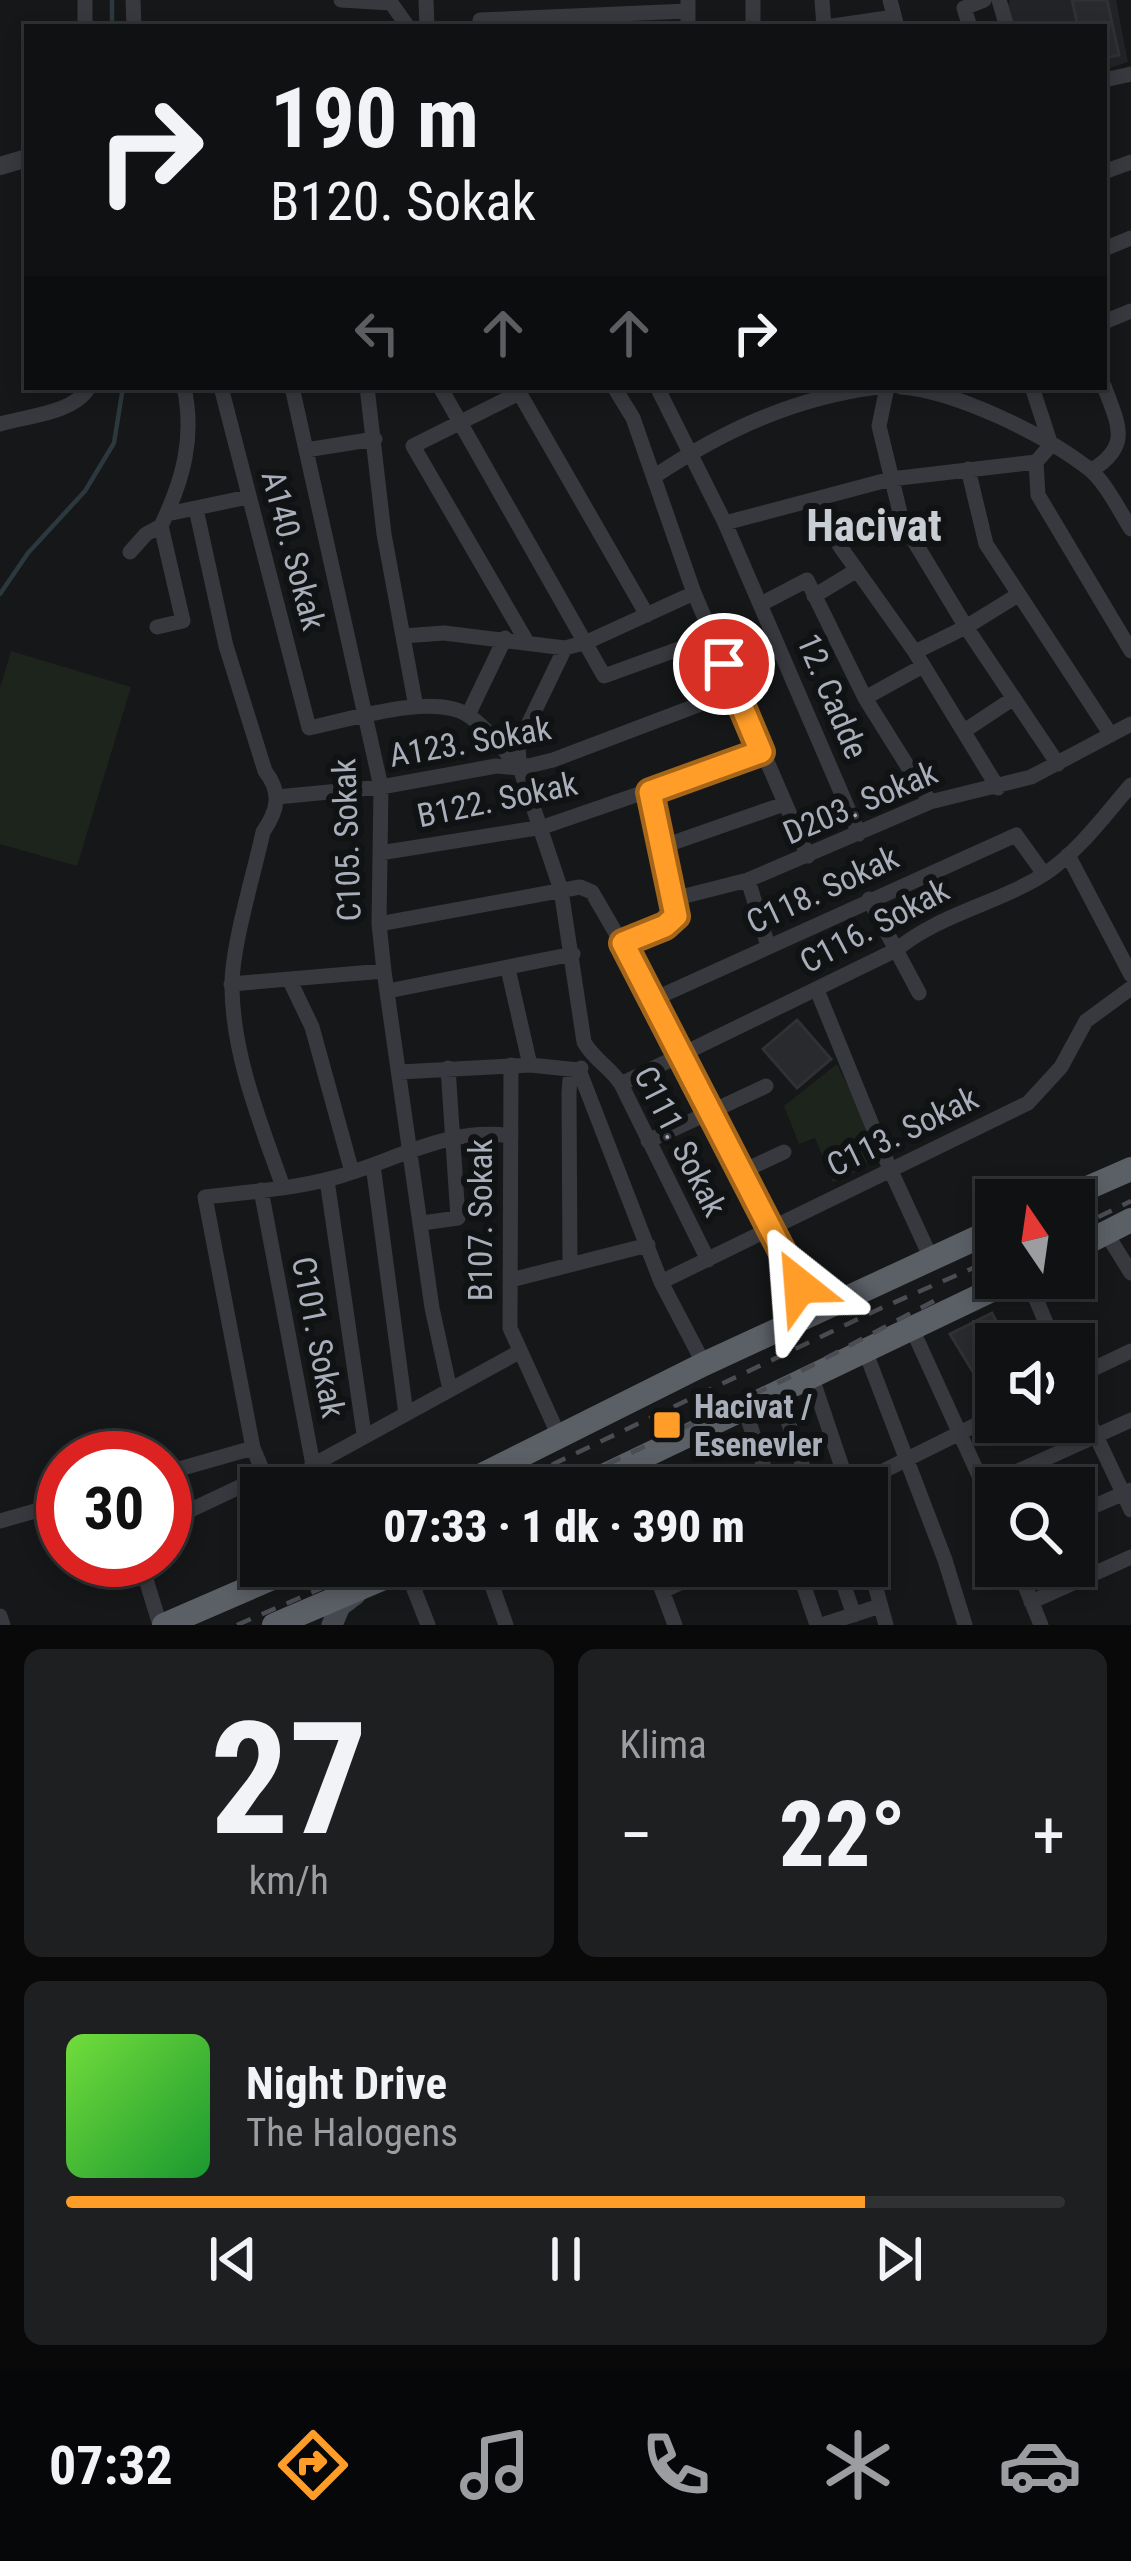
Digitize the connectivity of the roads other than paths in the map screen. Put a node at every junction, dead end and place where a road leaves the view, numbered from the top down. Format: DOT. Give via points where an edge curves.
graph roads {
  1 [pos="341,0"];
  2 [pos="984,0"];
  3 [pos="390,2"];
  4 [pos="688,13"];
  5 [pos="894,14"];
  6 [pos="548,15"];
  7 [pos="480,20"];
  8 [pos="841,24"];
  9 [pos="969,24"];
  10 [pos="86,390"];
  11 [pos="184,390"];
  12 [pos="222,390"];
  13 [pos="293,390"];
  14 [pos="367,390"];
  15 [pos="442,390"];
  16 [pos="518,390"];
  17 [pos="616,390"];
  18 [pos="658,390"];
  19 [pos="850,390"];
  20 [pos="883,390"];
  21 [pos="934,390"];
  22 [pos="967,390"];
  23 [pos="1033,390"];
  24 [pos="1106,390"];
  25 [pos="973,405"];
  26 [pos="0,424"];
  27 [pos="460,424"];
  28 [pos="375,439"];
  29 [pos="1051,445"];
  30 [pos="306,450"];
  31 [pos="689,453"];
  32 [pos="1036,462"];
  33 [pos="968,469"];
  34 [pos="1092,470"];
  35 [pos="655,476"];
  36 [pos="891,479"];
  37 [pos="248,497"];
  38 [pos="196,509"];
  39 [pos="164,520"];
  40 [pos="1129,521"];
  41 [pos="725,524"];
  42 [pos="839,545"];
  43 [pos="130,552"];
  44 [pos="857,570"];
  45 [pos="694,592"];
  46 [pos="1018,595"];
  47 [pos="814,596"];
  48 [pos="761,604"];
  49 [pos="646,615"];
  50 [pos="157,627"];
  51 [pos="966,627"];
  52 [pos="404,636"];
  53 [pos="505,638"];
  54 [pos="712,638"];
  55 [pos="526,642"];
  56 [pos="587,642"];
  57 [pos="565,648"];
  58 [pos="1131,651"];
  59 [pos="919,659"];
  60 [pos="735,691"];
  61 [pos="865,698"];
  62 [pos="1014,698"];
  63 [pos="416,707"];
  64 [pos="368,715"];
  65 [pos="468,715"];
  66 [pos="1131,724"];
  67 [pos="964,731"];
  68 [pos="1111,735"];
  69 [pos="761,752"];
  70 [pos="1058,764"];
  71 [pos="520,768"];
  72 [pos="1131,785"];
  73 [pos="381,788"];
  74 [pos="998,788"];
  75 [pos="650,792"];
  76 [pos="277,796"];
  77 [pos="930,802"];
  78 [pos="784,804"];
  79 [pos="543,827"];
  80 [pos="860,834"];
  81 [pos="662,847"];
  82 [pos="380,854"];
  83 [pos="1069,855"];
  84 [pos="808,856"];
  85 [pos="1044,874"];
  86 [pos="748,880"];
  87 [pos="561,890"];
  88 [pos="673,899"];
  89 [pos="869,899"];
  90 [pos="379,924"];
  91 [pos="623,943"];
  92 [pos="768,946"];
  93 [pos="896,950"];
  94 [pos="573,954"];
  95 [pos="508,969"];
  96 [pos="384,971"];
  97 [pos="1131,973"];
  98 [pos="290,981"];
  99 [pos="231,984"];
  100 [pos="1131,988"];
  101 [pos="817,990"];
  102 [pos="388,991"];
  103 [pos="919,993"];
  104 [pos="654,1000"];
  105 [pos="683,1057"];
  106 [pos="593,1059"];
  107 [pos="530,1064"];
  108 [pos="511,1065"];
  109 [pos="448,1068"];
  110 [pos="579,1070"];
  111 [pos="400,1072"];
  112 [pos="621,1084"];
  113 [pos="766,1086"];
  114 [pos="712,1113"];
  115 [pos="452,1136"];
  116 [pos="511,1136"];
  117 [pos="648,1142"];
  118 [pos="784,1152"];
  119 [pos="411,1153"];
  120 [pos="373,1166"];
  121 [pos="1131,1167"];
  122 [pos="890,1169"];
  123 [pos="352,1172"];
  124 [pos="741,1172"];
  125 [pos="327,1180"];
  126 [pos="1095,1184"];
  127 [pos="283,1187"];
  128 [pos="261,1190"];
  129 [pos="1131,1220"];
  130 [pos="422,1223"];
  131 [pos="770,1228"];
  132 [pos="1106,1233"];
  133 [pos="975,1238"];
  134 [pos="1095,1238"];
  135 [pos="648,1245"];
  136 [pos="931,1258"];
  137 [pos="708,1260"];
  138 [pos="570,1264"];
  139 [pos="1131,1273"];
  140 [pos="511,1280"];
  141 [pos="661,1282"];
  142 [pos="976,1299"];
  143 [pos="815,1314"];
  144 [pos="914,1331"];
  145 [pos="1131,1351"];
  146 [pos="519,1352"];
  147 [pos="866,1353"];
  148 [pos="704,1364"];
  149 [pos="1095,1368"];
  150 [pos="812,1378"];
  151 [pos="450,1390"];
  152 [pos="779,1394"];
  153 [pos="745,1410"];
  154 [pos="406,1414"];
  155 [pos="1131,1420"];
  156 [pos="975,1424"];
  157 [pos="961,1431"];
  158 [pos="364,1434"];
  159 [pos="560,1436"];
  160 [pos="1096,1436"];
  161 [pos="254,1448"];
  162 [pos="904,1459"];
  163 [pos="192,1465"];
  164 [pos="313,1465"];
  165 [pos="261,1467"];
  166 [pos="498,1467"];
  167 [pos="642,1467"];
  168 [pos="764,1467"];
  169 [pos="803,1467"];
  170 [pos="842,1467"];
  171 [pos="888,1467"];
  172 [pos="977,1467"];
  173 [pos="1028,1467"];
  174 [pos="240,1493"];
  175 [pos="1129,1498"];
  176 [pos="1095,1509"];
  177 [pos="36,1511"];
  178 [pos="192,1511"];
  179 [pos="0,1521"];
  180 [pos="1131,1557"];
  181 [pos="149,1587"];
  182 [pos="251,1587"];
  183 [pos="366,1587"];
  184 [pos="367,1587"];
  185 [pos="416,1587"];
  186 [pos="492,1587"];
  187 [pos="661,1587"];
  188 [pos="671,1587"];
  189 [pos="805,1587"];
  190 [pos="844,1587"];
  191 [pos="875,1587"];
  192 [pos="1025,1587"];
  193 [pos="663,1591"];
  194 [pos="1031,1601"];
  195 [pos="880,1606"];
  196 [pos="854,1615"];
  197 [pos="0,1616"];
  198 [pos="3,1625"];
  199 [pos="162,1625"];
  200 [pos="274,1625"];
  201 [pos="332,1625"];
  202 [pos="428,1625"];
  203 [pos="506,1625"];
  204 [pos="675,1625"];
  205 [pos="820,1625"];
  206 [pos="886,1625"];
  207 [pos="965,1625"];
  208 [pos="1041,1625"];
  1 -- 3 [label="street"];
  2 -- 9 [label="street" via="964,8"];
  4 -- 6 [label="street"];
  5 -- 8 [label="street"];
  6 -- 7 [label="street"];
  10 -- 26 [label="street" via="66,406"];
  11 -- 39 [label="street" via="186,466"];
  12 -- 37 [label="street, A140. Sokak"];
  13 -- 30 [label="street, C105. Sokak"];
  14 -- 28 [label="street"];
  15 -- 27 [label="street"];
  16 -- 27 [label="street"];
  16 -- 49 [label="street"];
  17 -- 35 [label="street"];
  18 -- 31 [label="street, 12. Cadde"];
  19 -- 31 [label="street" via="750,420"];
  20 -- 36 [label="street" via="879,426"];
  21 -- 25 [label="street"];
  22 -- 25 [label="street"];
  23 -- 29 [label="street"];
  24 -- 34 [label="street" via="1122,444 1114,459"];
  25 -- 29 [label="street"];
  27 -- 55 [label="street" via="413,446"];
  27 -- 56 [label="street"];
  28 -- 30 [label="street"];
  28 -- 52 [label="street"];
  29 -- 32 [label="street"];
  29 -- 34 [label="street"];
  30 -- 64 [label="street, C105. Sokak"];
  31 -- 35 [label="street"];
  31 -- 41 [label="street, 12. Cadde"];
  32 -- 33 [label="street"];
  32 -- 58 [label="street" via="1038,495"];
  33 -- 36 [label="street"];
  33 -- 46 [label="street" via="986,544"];
  34 -- 40 [label="street"];
  35 -- 45 [label="street"];
  36 -- 41 [label="street"];
  36 -- 51 [label="street" via="902,521"];
  37 -- 38 [label="street"];
  37 -- 64 [label="street, A140. Sokak" via="309,728"];
  38 -- 39 [label="street"];
  38 -- 76 [label="street" via="226,646"];
  39 -- 43 [label="street"];
  39 -- 50 [label="street" via="183,621"];
  41 -- 48 [label="street, 12. Cadde"];
  42 -- 44 [label="street"];
  44 -- 47 [label="street"];
  44 -- 59 [label="street"];
  45 -- 49 [label="street"];
  45 -- 54 [label="street"];
  46 -- 51 [label="street"];
  46 -- 68 [label="street"];
  47 -- 48 [label="street" via="806,580"];
  47 -- 61 [label="street"];
  48 -- 80 [label="street, 12. Cadde"];
  49 -- 56 [label="street"];
  51 -- 59 [label="street"];
  51 -- 62 [label="street"];
  52 -- 53 [label="street"];
  52 -- 63 [label="street"];
  53 -- 55 [label="street"];
  53 -- 65 [label="street"];
  54 -- 56 [label="street" via="604,676"];
  54 -- 60 [label="street"];
  55 -- 57 [label="street"];
  56 -- 57 [label="street"];
  57 -- 71 [label="street" via="523,735"];
  59 -- 61 [label="street"];
  59 -- 67 [label="street"];
  60 -- 69 [label="street"];
  60 -- 71 [label="street, A123. Sokak"];
  61 -- 77 [label="street"];
  62 -- 67 [label="street"];
  62 -- 70 [label="street"];
  63 -- 64 [label="street"];
  63 -- 65 [label="street"];
  64 -- 73 [label="street, C105. Sokak"];
  65 -- 71 [label="street"];
  66 -- 68 [label="street, D203. Sokak"];
  67 -- 74 [label="street"];
  68 -- 70 [label="street, D203. Sokak"];
  69 -- 75 [label="street, B122. Sokak"];
  69 -- 78 [label="street"];
  70 -- 74 [label="street, D203. Sokak"];
  71 -- 73 [label="street, A123. Sokak"];
  71 -- 79 [label="street, C111. Sokak"];
  72 -- 83 [label="street, C116. Sokak"];
  73 -- 76 [label="street, A123. Sokak"];
  73 -- 82 [label="street, C105. Sokak"];
  74 -- 77 [label="street, D203. Sokak"];
  75 -- 79 [label="street, B122. Sokak"];
  75 -- 81 [label="street"];
  76 -- 99 [label="street"];
  77 -- 80 [label="street, D203. Sokak"];
  78 -- 81 [label="street"];
  78 -- 84 [label="street"];
  79 -- 82 [label="street, B122. Sokak"];
  79 -- 87 [label="street, C111. Sokak"];
  80 -- 84 [label="street, D203. Sokak"];
  81 -- 88 [label="street"];
  82 -- 90 [label="street, C105. Sokak"];
  83 -- 85 [label="street, C116. Sokak"];
  83 -- 97 [label="street"];
  84 -- 86 [label="street, D203. Sokak"];
  85 -- 89 [label="street, C118. Sokak" via="1016,835"];
  85 -- 93 [label="street, C116. Sokak" via="923,928"];
  86 -- 88 [label="street, D203. Sokak"];
  86 -- 92 [label="street"];
  87 -- 90 [label="street"];
  87 -- 91 [label="street" via="592,892"];
  87 -- 94 [label="street, C111. Sokak"];
  88 -- 91 [label="street" via="676,916 665,926"];
  89 -- 92 [label="street, C118. Sokak"];
  89 -- 93 [label="street"];
  90 -- 96 [label="street, C105. Sokak"];
  91 -- 104 [label="street"];
  92 -- 104 [label="street, C118. Sokak"];
  93 -- 101 [label="street, C116. Sokak"];
  93 -- 103 [label="street"];
  94 -- 95 [label="street"];
  94 -- 106 [label="street, C111. Sokak"];
  95 -- 102 [label="street"];
  95 -- 107 [label="street"];
  96 -- 98 [label="street"];
  96 -- 102 [label="street, C105. Sokak"];
  98 -- 99 [label="street"];
  98 -- 123 [label="street" via="312,1028"];
  99 -- 127 [label="street" via="252,1098"];
  100 -- 122 [label="street, C113. Sokak" via="1086,1022 1028,1103"];
  101 -- 105 [label="street, C116. Sokak"];
  101 -- 122 [label="street"];
  102 -- 111 [label="street, C105. Sokak"];
  104 -- 105 [label="street"];
  105 -- 112 [label="street, C116. Sokak"];
  105 -- 114 [label="street"];
  106 -- 110 [label="street"];
  106 -- 112 [label="street, C111. Sokak"];
  107 -- 108 [label="street"];
  107 -- 110 [label="street"];
  108 -- 109 [label="street"];
  108 -- 116 [label="street, B107. Sokak"];
  109 -- 111 [label="street"];
  109 -- 115 [label="street"];
  110 -- 135 [label="street"];
  110 -- 138 [label="street" via="569,1092"];
  111 -- 119 [label="street, C105. Sokak"];
  112 -- 117 [label="street, C111. Sokak"];
  113 -- 114 [label="street"];
  114 -- 117 [label="street"];
  114 -- 124 [label="street"];
  115 -- 116 [label="street"];
  115 -- 119 [label="street"];
  115 -- 130 [label="street" via="458,1218"];
  116 -- 140 [label="street, B107. Sokak"];
  117 -- 137 [label="street, C111. Sokak"];
  118 -- 124 [label="street"];
  119 -- 120 [label="street"];
  119 -- 130 [label="street, C105. Sokak"];
  120 -- 123 [label="street"];
  120 -- 154 [label="street"];
  121 -- 126 [label="highway"];
  122 -- 131 [label="street, C113. Sokak"];
  122 -- 136 [label="street"];
  123 -- 125 [label="street"];
  124 -- 131 [label="street"];
  125 -- 127 [label="street"];
  125 -- 158 [label="street"];
  127 -- 128 [label="street"];
  128 -- 161 [label="street" via="205,1197"];
  128 -- 164 [label="street, C101. Sokak"];
  129 -- 132 [label="highway"];
  130 -- 151 [label="street, C105. Sokak"];
  131 -- 137 [label="street, C113. Sokak"];
  131 -- 143 [label="street"];
  132 -- 134 [label="highway"];
  132 -- 139 [label="street"];
  133 -- 136 [label="highway"];
  135 -- 138 [label="street"];
  135 -- 141 [label="street"];
  136 -- 143 [label="highway"];
  137 -- 141 [label="street, C113. Sokak"];
  138 -- 140 [label="street"];
  140 -- 146 [label="street, B107. Sokak" via="510,1328"];
  141 -- 148 [label="street"];
  142 -- 144 [label="highway"];
  143 -- 148 [label="highway"];
  144 -- 147 [label="highway"];
  144 -- 157 [label="street"];
  145 -- 149 [label="street"];
  146 -- 151 [label="street"];
  146 -- 159 [label="street, B107. Sokak"];
  147 -- 150 [label="highway"];
  147 -- 162 [label="street"];
  148 -- 159 [label="highway"];
  150 -- 152 [label="highway"];
  150 -- 170 [label="street"];
  151 -- 154 [label="street"];
  152 -- 153 [label="highway"];
  152 -- 169 [label="street"];
  153 -- 167 [label="highway"];
  153 -- 168 [label="street"];
  154 -- 158 [label="street"];
  155 -- 160 [label="street"];
  156 -- 157 [label="street"];
  157 -- 162 [label="street"];
  157 -- 172 [label="street"];
  158 -- 164 [label="street"];
  159 -- 166 [label="highway"];
  160 -- 173 [label="street"];
  160 -- 175 [label="street"];
  161 -- 163 [label="street"];
  161 -- 165 [label="street"];
  162 -- 171 [label="street"];
  162 -- 207 [label="street"];
  174 -- 178 [label="street"];
  175 -- 176 [label="street"];
  177 -- 179 [label="street"];
  180 -- 194 [label="street"];
  181 -- 199 [label="street"];
  182 -- 199 [label="highway"];
  183 -- 200 [label="highway"];
  184 -- 201 [label="main road" via="340,1606"];
  185 -- 202 [label="street"];
  186 -- 203 [label="street"];
  187 -- 193 [label="street"];
  188 -- 193 [label="street"];
  189 -- 205 [label="street"];
  190 -- 196 [label="street"];
  191 -- 195 [label="street"];
  192 -- 194 [label="street"];
  193 -- 204 [label="street"];
  194 -- 208 [label="street"];
  195 -- 196 [label="street"];
  195 -- 206 [label="street"];
  196 -- 205 [label="street"];
  197 -- 198 [label="street"];
}
